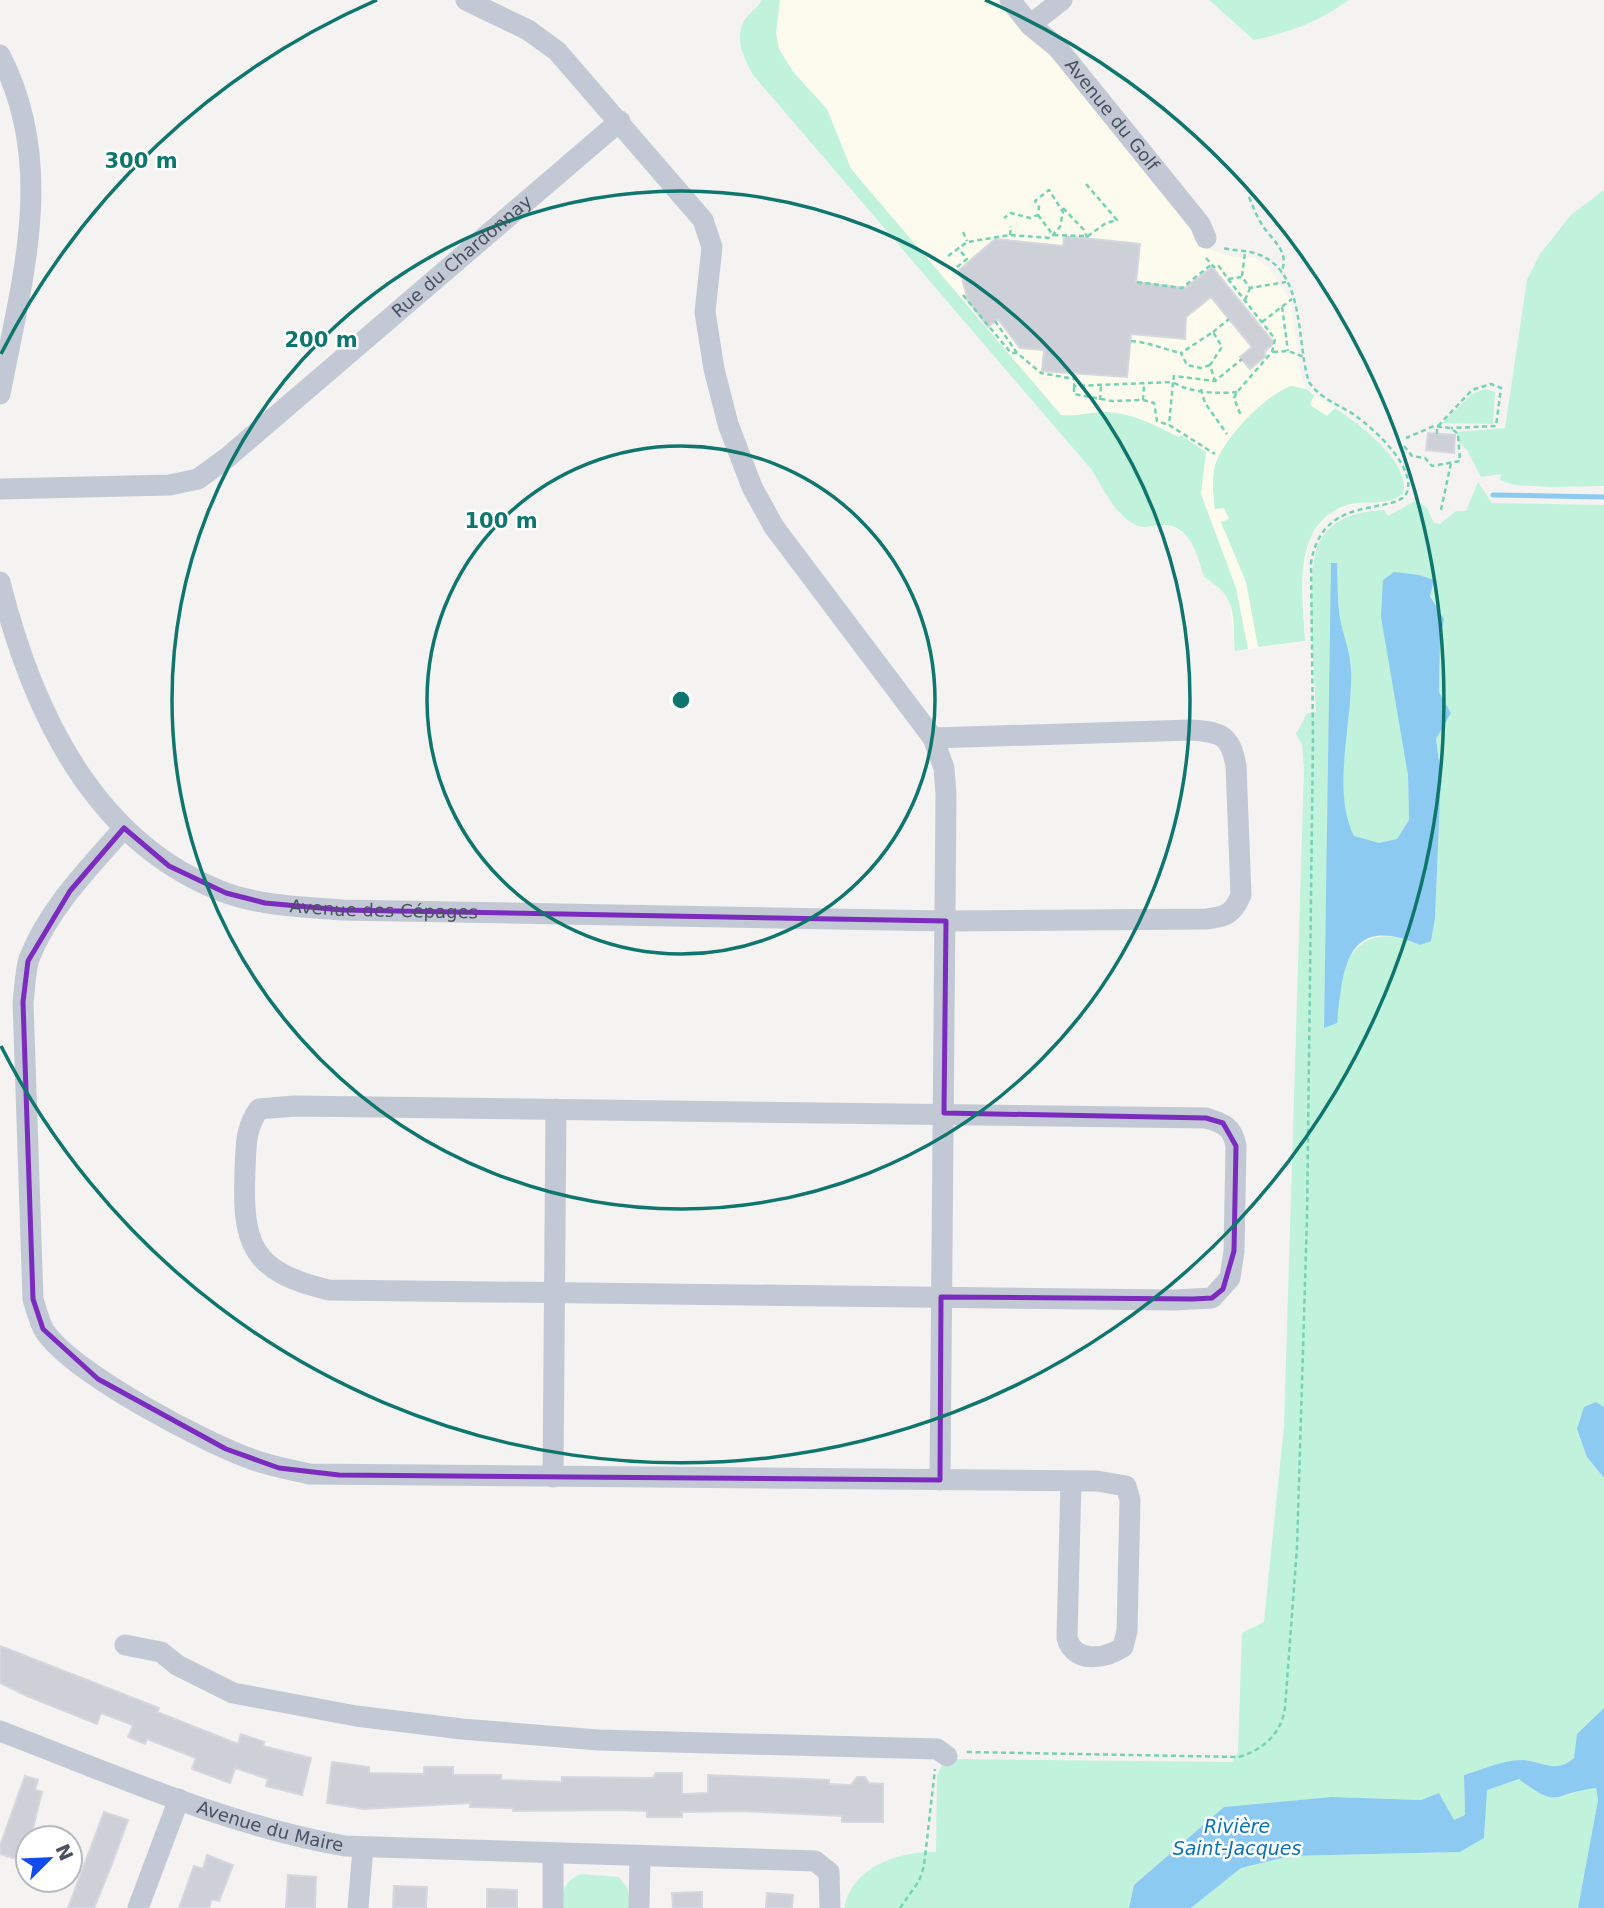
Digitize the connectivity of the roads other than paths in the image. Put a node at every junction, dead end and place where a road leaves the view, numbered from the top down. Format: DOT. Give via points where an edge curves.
graph roads {
  1 [pos="466,0"];
  2 [pos="1010,0"];
  3 [pos="1062,0"];
  4 [pos="1030,25"];
  5 [pos="0,55"];
  6 [pos="620,121"];
  7 [pos="1206,238"];
  8 [pos="0,394"];
  9 [pos="0,489"];
  10 [pos="0,582"];
  11 [pos="933,738"];
  12 [pos="124,828"];
  13 [pos="946,921"];
  14 [pos="556,1109"];
  15 [pos="944,1113"];
  16 [pos="555,1294"];
  17 [pos="941,1297"];
  18 [pos="553,1476"];
  19 [pos="940,1479"];
  20 [pos="1071,1481"];
  21 [pos="125,1645"];
  22 [pos="0,1733"];
  23 [pos="947,1756"];
  24 [pos="179,1799"];
  25 [pos="363,1848"];
  26 [pos="553,1853"];
  27 [pos="640,1856"];
  28 [pos="138,1908"];
  29 [pos="358,1908"];
  30 [pos="553,1908"];
  31 [pos="639,1908"];
  32 [pos="830,1908"];
  1 -- 6 [label="street" via="543,39"];
  2 -- 4 [label="street, Avenue du Golf"];
  3 -- 4 [label="street"];
  4 -- 7 [label="street, Avenue du Golf" via="1058,47 1200,224"];
  5 -- 8 [label="street" via="23,111 32,186 27,251"];
  6 -- 9 [label="street, Rue du Chardonnay" via="198,479 170,485"];
  6 -- 11 [label="street" via="690,202 709,234 712,247 705,312 714,369 728,424 752,487 774,527"];
  10 -- 12 [label="street, Avenue des Cépages" via="13,635 56,738 85,783"];
  11 -- 13 [label="street" via="944,768 946,794"];
  11 -- 13 [label="street, Avenue des Cépages" via="1212,731 1226,738 1236,766 1241,895 1226,917"];
  12 -- 13 [label="street, Avenue des Cépages" via="169,866 200,881 251,900 292,906"];
  12 -- 18 [label="street" via="70,891 28,961 23,1002 30,1131 29,1230 33,1299 43,1329 68,1357 98,1379 226,1449 257,1461 309,1474"];
  13 -- 15 [label="street"];
  14 -- 15 [label="street"];
  14 -- 16 [label="street"];
  14 -- 16 [label="street" via="259,1109 246,1137 244,1205 246,1233 262,1257 272,1267 314,1287"];
  15 -- 17 [label="street"];
  15 -- 17 [label="street" via="1206,1118 1223,1123 1234,1133 1236,1146 1230,1278 1212,1298"];
  16 -- 17 [label="street"];
  16 -- 18 [label="street"];
  17 -- 19 [label="street"];
  18 -- 19 [label="street"];
  19 -- 20 [label="street"];
  20 -- 20 [label="street" via="1114,1481 1129,1492 1126,1641 1108,1656 1082,1655 1069,1645"];
  21 -- 23 [label="street" via="161,1652 233,1693 356,1716 598,1740 937,1749"];
  22 -- 24 [label="street, Avenue du Maire"];
  24 -- 25 [label="street, Avenue du Maire" via="289,1836"];
  24 -- 28 [label="street"];
  25 -- 26 [label="street, Avenue du Maire"];
  25 -- 29 [label="street"];
  26 -- 27 [label="street, Avenue du Maire"];
  26 -- 30 [label="street"];
  27 -- 31 [label="street"];
  27 -- 32 [label="street, Avenue du Maire" via="811,1860 829,1872"];
}
